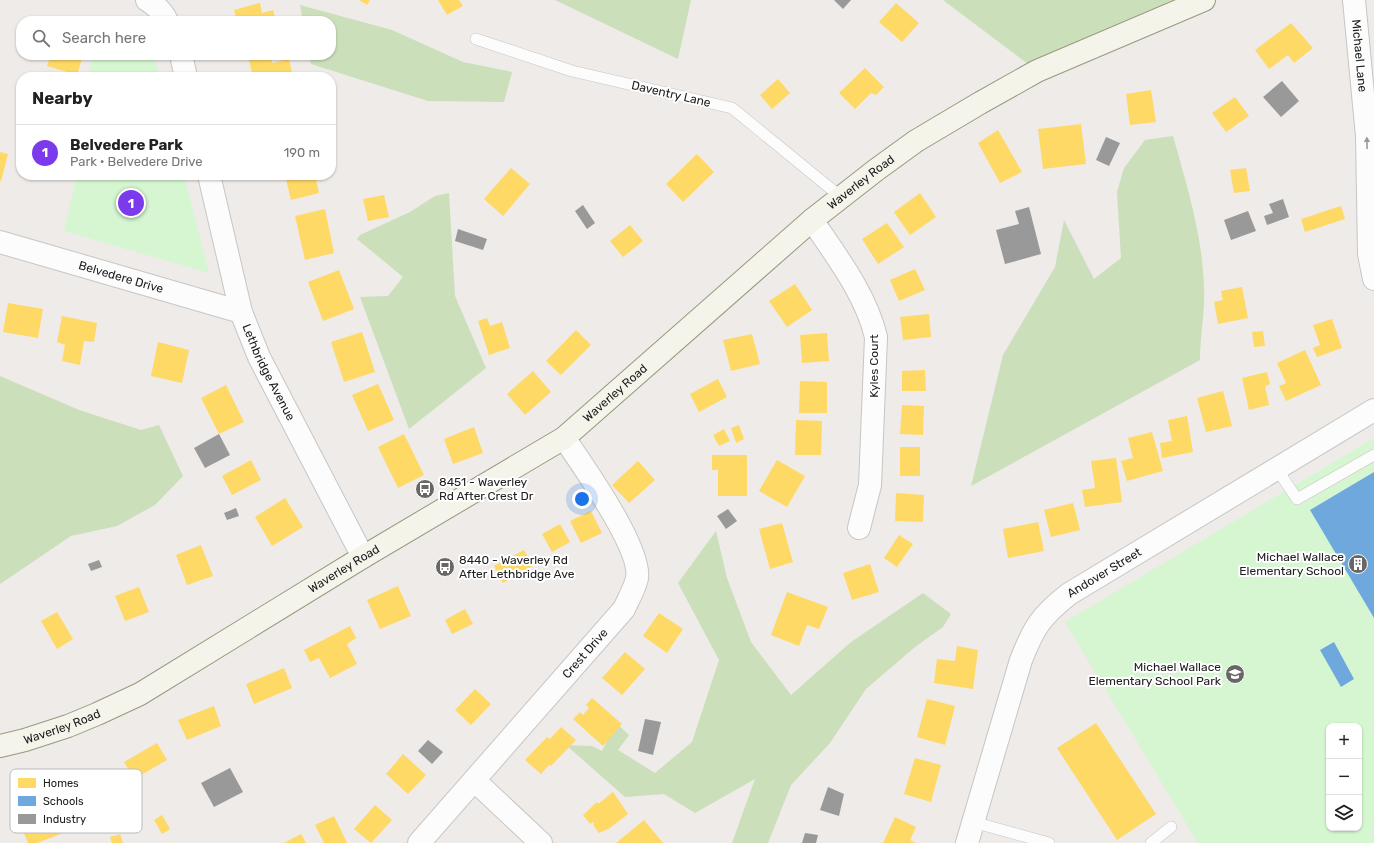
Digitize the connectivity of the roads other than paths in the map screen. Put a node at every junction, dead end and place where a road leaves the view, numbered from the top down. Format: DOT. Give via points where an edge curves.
graph roads {
  1 [pos="147,0"];
  2 [pos="1204,0"];
  3 [pos="1354,0"];
  4 [pos="165,16"];
  5 [pos="476,39"];
  6 [pos="182,60"];
  7 [pos="185,72"];
  8 [pos="210,180"];
  9 [pos="841,197"];
  10 [pos="812,220"];
  11 [pos="0,242"];
  12 [pos="1374,279"];
  13 [pos="241,312"];
  14 [pos="1374,410"];
  15 [pos="564,438"];
  16 [pos="1374,455"];
  17 [pos="1277,469"];
  18 [pos="859,528"];
  19 [pos="363,557"];
  20 [pos="0,746"];
  21 [pos="475,781"];
  22 [pos="973,822"];
  23 [pos="1171,827"];
  24 [pos="419,843"];
  25 [pos="541,843"];
  26 [pos="967,843"];
  27 [pos="1049,843"];
  28 [pos="1151,843"];
  1 -- 4 [label="street"];
  2 -- 9 [label="main road, Waverley Road" via="1037,72 916,141"];
  12 -- 3 [label="street, Michael Lane, one-way" via="1369,254 1367,136"];
  5 -- 9 [label="lane, Daventry Lane" via="572,71 732,108"];
  6 -- 7 [label="street"];
  8 -- 13 [label="street, Lethbridge Avenue"];
  9 -- 10 [label="main road, Waverley Road"];
  10 -- 15 [label="main road, Waverley Road"];
  10 -- 18 [label="street, Kyles Court" via="853,284 871,317 876,337 870,485"];
  11 -- 13 [label="street, Belvedere Drive"];
  13 -- 19 [label="street, Lethbridge Avenue" via="259,357"];
  14 -- 17 [label="street, Andover Street"];
  15 -- 19 [label="main road, Waverley Road"];
  15 -- 21 [label="street, Crest Drive" via="608,504 634,556 637,578 624,609"];
  16 -- 17 [label="lane" via="1297,499"];
  17 -- 22 [label="street, Andover Street" via="1069,594 1048,610 1031,634 1021,660"];
  19 -- 20 [label="main road, Waverley Road" via="140,694 68,726"];
  21 -- 24 [label="street, Crest Drive"];
  21 -- 25 [label="street"];
  22 -- 26 [label="street, Andover Street"];
  22 -- 27 [label="lane"];
  23 -- 28 [label="lane"];
}
